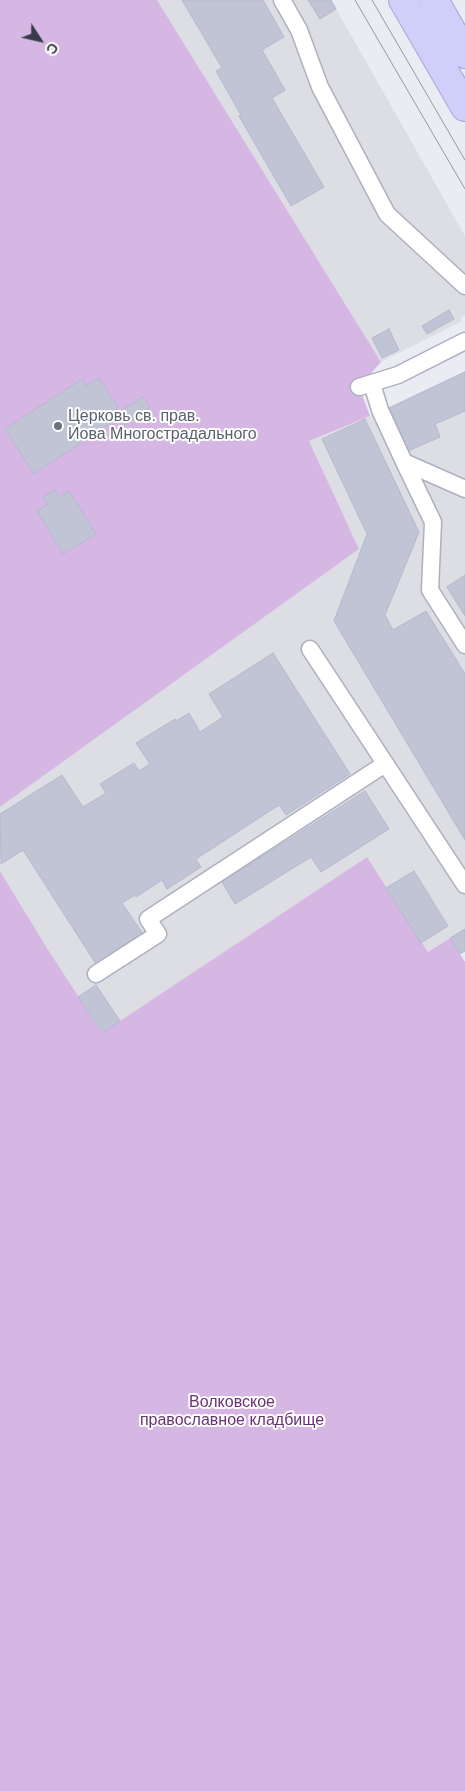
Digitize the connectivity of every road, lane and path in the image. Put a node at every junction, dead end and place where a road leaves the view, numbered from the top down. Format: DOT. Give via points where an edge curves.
graph roads {
  1 [pos="282,0"];
  2 [pos="403,0"];
  3 [pos="434,0"];
  4 [pos="465,54"];
  5 [pos="465,107"];
  6 [pos="465,286"];
  7 [pos="465,341"];
  8 [pos="404,462"];
  9 [pos="465,489"];
  10 [pos="465,645"];
  11 [pos="310,649"];
  12 [pos="385,764"];
  13 [pos="465,885"];
  14 [pos="96,974"];
  1 -- 6 [label="lane" via="299,30 320,87 387,214"];
  2 -- 5 [label="main road"];
  3 -- 4 [label="main road"];
  7 -- 8 [label="lane" via="398,375 366,386"];
  8 -- 9 [label="lane"];
  8 -- 10 [label="lane" via="433,522 430,590"];
  11 -- 12 [label="lane"];
  12 -- 13 [label="lane"];
  12 -- 14 [label="lane" via="148,919 158,934"];
}
